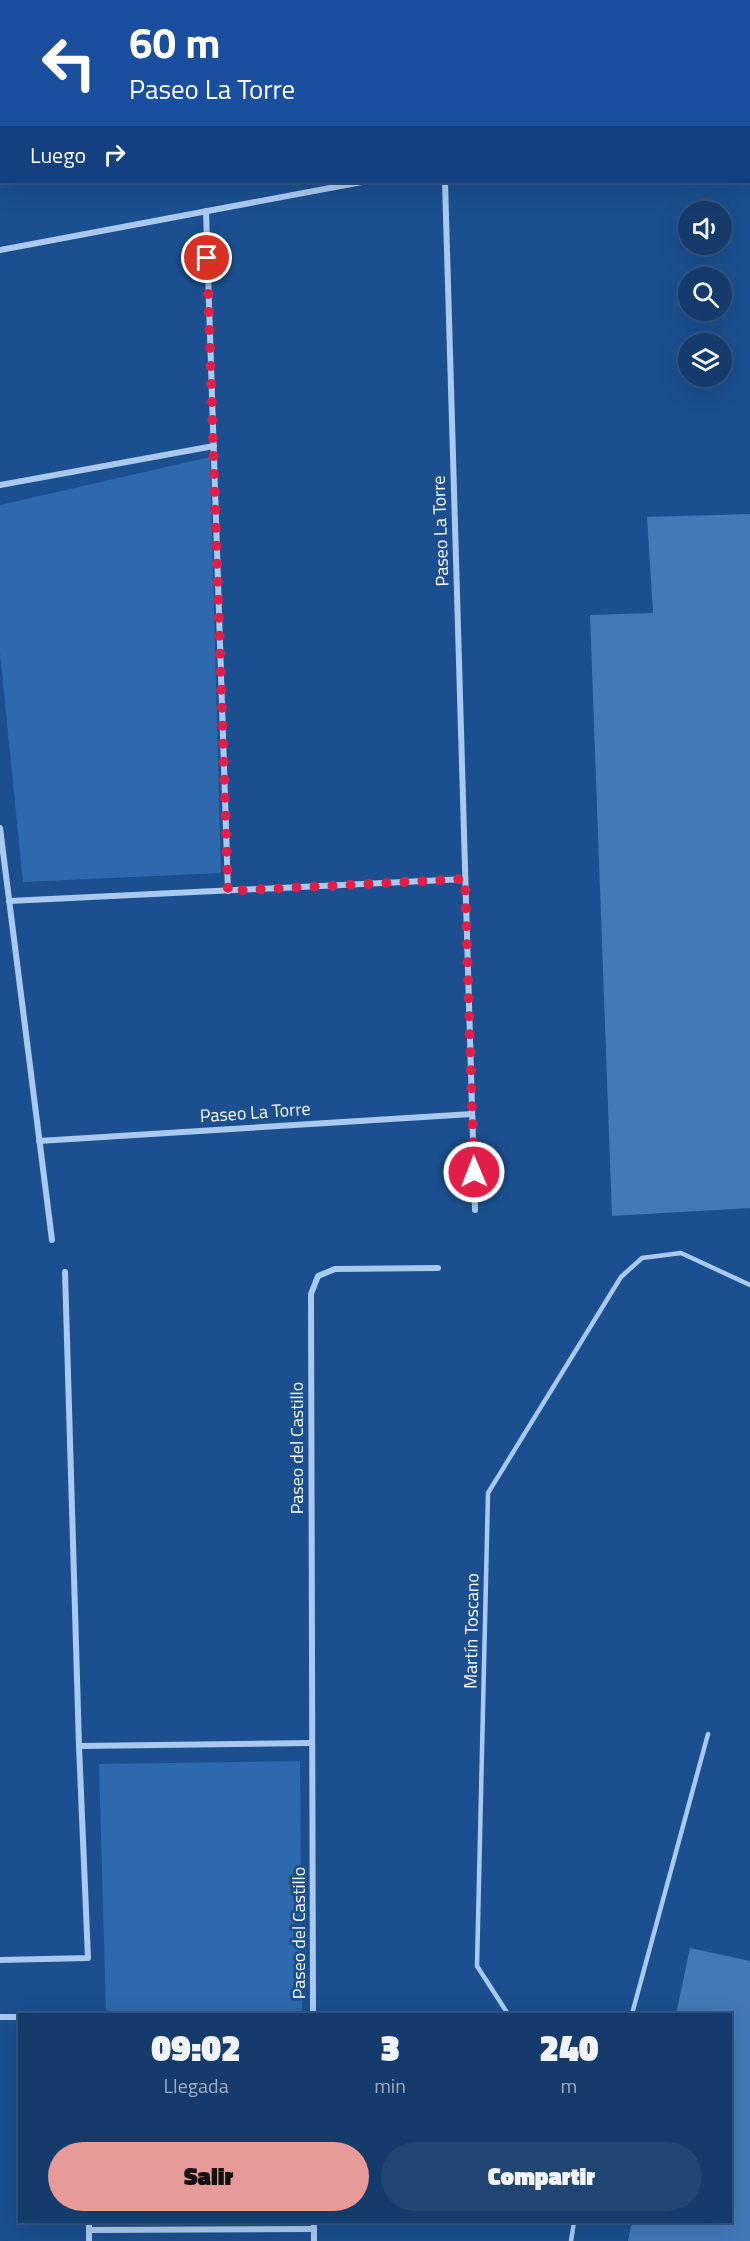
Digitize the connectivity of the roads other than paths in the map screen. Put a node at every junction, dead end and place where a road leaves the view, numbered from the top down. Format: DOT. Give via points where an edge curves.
graph roads {
  1 [pos="357,183"];
  2 [pos="445,183"];
  3 [pos="206,211"];
  4 [pos="0,250"];
  5 [pos="214,446"];
  6 [pos="0,484"];
  7 [pos="0,828"];
  8 [pos="465,879"];
  9 [pos="228,891"];
  10 [pos="9,901"];
  11 [pos="472,1114"];
  12 [pos="39,1141"];
  13 [pos="475,1210"];
  14 [pos="52,1240"];
  15 [pos="438,1268"];
  16 [pos="65,1272"];
  17 [pos="750,1286"];
  18 [pos="708,1734"];
  19 [pos="312,1743"];
  20 [pos="79,1746"];
  21 [pos="0,1960"];
  22 [pos="313,2013"];
  23 [pos="506,2013"];
  24 [pos="632,2013"];
  25 [pos="0,2017"];
  26 [pos="18,2017"];
  27 [pos="89,2223"];
  28 [pos="574,2223"];
  29 [pos="314,2225"];
  30 [pos="89,2230"];
  31 [pos="89,2241"];
  32 [pos="314,2241"];
  33 [pos="571,2241"];
  1 -- 3 [label="street"];
  2 -- 8 [label="street, Paseo La Torre"];
  3 -- 4 [label="street"];
  3 -- 5 [label="street"];
  5 -- 6 [label="street"];
  5 -- 9 [label="street"];
  7 -- 10 [label="street"];
  8 -- 9 [label="street"];
  8 -- 11 [label="street, Paseo La Torre"];
  9 -- 10 [label="street"];
  10 -- 12 [label="street"];
  11 -- 12 [label="street, Paseo La Torre"];
  11 -- 13 [label="street, Paseo La Torre"];
  12 -- 14 [label="street"];
  15 -- 19 [label="street, Paseo del Castillo" via="335,1269 318,1276 310,1294"];
  16 -- 20 [label="street"];
  17 -- 23 [label="lane, Martín Toscano" via="681,1253 642,1258 621,1277 488,1493 477,1966"];
  18 -- 24 [label="lane"];
  19 -- 20 [label="street"];
  19 -- 22 [label="street, Paseo del Castillo"];
  20 -- 21 [label="street" via="88,1958"];
  25 -- 26 [label="street"];
  27 -- 30 [label="street"];
  28 -- 33 [label="lane"];
  29 -- 30 [label="street"];
  29 -- 32 [label="street"];
  30 -- 31 [label="street"];
}
